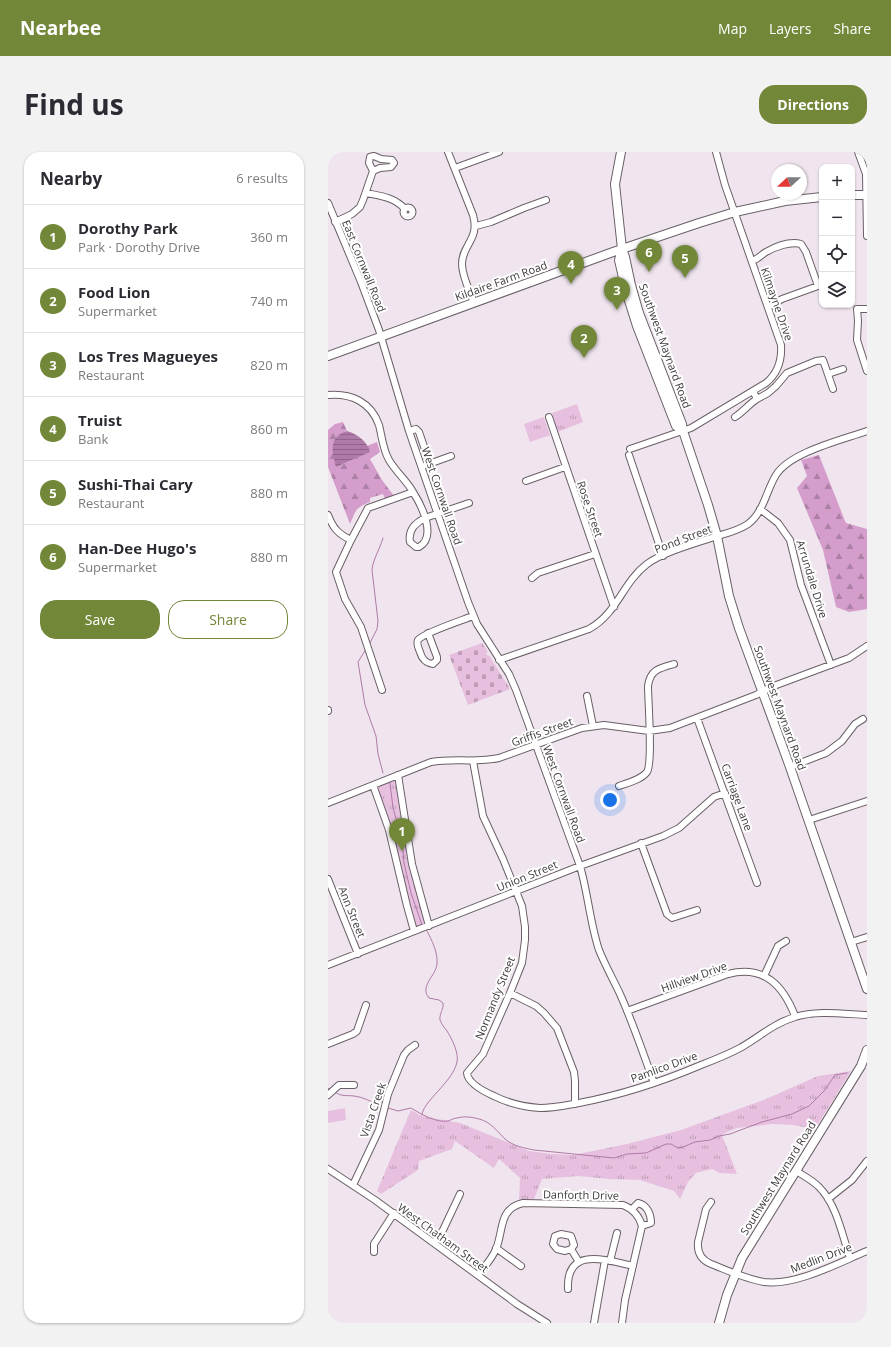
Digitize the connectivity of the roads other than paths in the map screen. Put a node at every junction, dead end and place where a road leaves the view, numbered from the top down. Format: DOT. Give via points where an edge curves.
graph roads {
  1 [pos="448,152"];
  2 [pos="499,152"];
  3 [pos="621,152"];
  4 [pos="716,152"];
  5 [pos="858,152"];
  6 [pos="454,168"];
  7 [pos="373,171"];
  8 [pos="366,193"];
  9 [pos="867,195"];
  10 [pos="855,196"];
  11 [pos="819,197"];
  12 [pos="546,200"];
  13 [pos="328,204"];
  14 [pos="405,209"];
  15 [pos="735,212"];
  16 [pos="335,222"];
  17 [pos="476,226"];
  18 [pos="867,236"];
  19 [pos="622,249"];
  20 [pos="752,261"];
  21 [pos="474,303"];
  22 [pos="768,307"];
  23 [pos="867,309"];
  24 [pos="637,326"];
  25 [pos="380,336"];
  26 [pos="328,356"];
  27 [pos="656,357"];
  28 [pos="843,368"];
  29 [pos="867,371"];
  30 [pos="828,374"];
  31 [pos="833,389"];
  32 [pos="753,391"];
  33 [pos="328,395"];
  34 [pos="757,399"];
  35 [pos="548,417"];
  36 [pos="735,417"];
  37 [pos="409,431"];
  38 [pos="683,431"];
  39 [pos="867,431"];
  40 [pos="451,456"];
  41 [pos="430,464"];
  42 [pos="421,467"];
  43 [pos="565,467"];
  44 [pos="526,481"];
  45 [pos="413,492"];
  46 [pos="469,503"];
  47 [pos="760,509"];
  48 [pos="437,514"];
  49 [pos="328,515"];
  50 [pos="717,536"];
  51 [pos="351,540"];
  52 [pos="595,554"];
  53 [pos="663,556"];
  54 [pos="532,578"];
  55 [pos="614,607"];
  56 [pos="473,616"];
  57 [pos="428,633"];
  58 [pos="867,646"];
  59 [pos="499,660"];
  60 [pos="674,664"];
  61 [pos="831,665"];
  62 [pos="382,690"];
  63 [pos="762,692"];
  64 [pos="588,696"];
  65 [pos="697,718"];
  66 [pos="863,719"];
  67 [pos="593,726"];
  68 [pos="649,731"];
  69 [pos="536,745"];
  70 [pos="473,761"];
  71 [pos="790,767"];
  72 [pos="398,775"];
  73 [pos="373,785"];
  74 [pos="619,786"];
  75 [pos="725,793"];
  76 [pos="867,801"];
  77 [pos="328,803"];
  78 [pos="809,820"];
  79 [pos="641,843"];
  80 [pos="580,866"];
  81 [pos="328,879"];
  82 [pos="757,883"];
  83 [pos="516,891"];
  84 [pos="697,910"];
  85 [pos="429,926"];
  86 [pos="414,931"];
  87 [pos="867,937"];
  88 [pos="786,941"];
  89 [pos="851,942"];
  90 [pos="358,954"];
  91 [pos="328,966"];
  92 [pos="764,976"];
  93 [pos="867,989"];
  94 [pos="510,992"];
  95 [pos="366,1005"];
  96 [pos="627,1011"];
  97 [pos="867,1015"];
  98 [pos="795,1016"];
  99 [pos="328,1044"];
  100 [pos="416,1045"];
  101 [pos="867,1050"];
  102 [pos="467,1076"];
  103 [pos="654,1083"];
  104 [pos="354,1085"];
  105 [pos="328,1095"];
  106 [pos="575,1104"];
  107 [pos="867,1161"];
  108 [pos="328,1169"];
  109 [pos="796,1171"];
  110 [pos="353,1185"];
  111 [pos="460,1194"];
  112 [pos="828,1198"];
  113 [pos="711,1202"];
  114 [pos="632,1209"];
  115 [pos="394,1214"];
  116 [pos="642,1226"];
  117 [pos="617,1233"];
  118 [pos="434,1243"];
  119 [pos="496,1248"];
  120 [pos="571,1249"];
  121 [pos="867,1251"];
  122 [pos="374,1252"];
  123 [pos="850,1258"];
  124 [pos="608,1261"];
  125 [pos="579,1262"];
  126 [pos="521,1266"];
  127 [pos="633,1266"];
  128 [pos="735,1273"];
  129 [pos="478,1275"];
  130 [pos="568,1289"];
  131 [pos="547,1323"];
  132 [pos="594,1323"];
  133 [pos="622,1323"];
  134 [pos="719,1323"];
  1 -- 6 [label="street"];
  2 -- 6 [label="street"];
  3 -- 19 [label="main road" via="615,184"];
  4 -- 15 [label="street, Kilmayne Drive"];
  5 -- 9 [label="street" via="866,174"];
  6 -- 17 [label="street"];
  7 -- 8 [label="street"];
  8 -- 14 [label="street" via="393,199"];
  8 -- 16 [label="street" via="358,209"];
  9 -- 10 [label="main road"];
  9 -- 18 [label="street"];
  11 -- 15 [label="main road, Kildaire Farm Road" via="785,201"];
  12 -- 17 [label="street"];
  13 -- 16 [label="street, East Cornwall Road"];
  15 -- 19 [label="main road, Kildaire Farm Road"];
  15 -- 20 [label="street, Kilmayne Drive"];
  16 -- 25 [label="street, East Cornwall Road" via="363,287"];
  17 -- 21 [label="street" via="462,265"];
  19 -- 21 [label="main road, Kildaire Farm Road"];
  19 -- 24 [label="main road, Southwest Maynard Road" via="619,260"];
  19 -- 27 [label="main road, Southwest Maynard Road" via="635,301"];
  20 -- 22 [label="street, Kilmayne Drive"];
  20 -- 22 [label="street" via="791,243 800,244 806,252 818,286"];
  21 -- 25 [label="main road, Kildaire Farm Road"];
  22 -- 32 [label="street, Kilmayne Drive" via="781,345 781,356 775,374"];
  23 -- 29 [label="street" via="857,309 857,340"];
  24 -- 27 [label="main road" via="641,327"];
  24 -- 38 [label="main road, Southwest Maynard Road" via="676,426"];
  25 -- 26 [label="main road, Kildaire Farm Road"];
  25 -- 37 [label="street, West Cornwall Road"];
  27 -- 38 [label="main road, Southwest Maynard Road"];
  28 -- 30 [label="street"];
  30 -- 31 [label="street"];
  30 -- 34 [label="street" via="823,360 816,361 787,373 768,393"];
  32 -- 34 [label="street"];
  32 -- 38 [label="street, Kilmayne Drive"];
  33 -- 45 [label="street" via="344,394 362,402 370,410 377,421 388,459"];
  34 -- 36 [label="street"];
  35 -- 43 [label="street, Rose Street"];
  37 -- 41 [label="street" via="416,429 419,432"];
  37 -- 42 [label="street, West Cornwall Road"];
  38 -- 50 [label="main road, Southwest Maynard Road"];
  38 -- 53 [label="street, Kilmayne Drive" via="629,452"];
  39 -- 47 [label="street, Pond Street" via="805,452 787,462 775,475"];
  40 -- 41 [label="street"];
  41 -- 42 [label="street"];
  42 -- 48 [label="street, West Cornwall Road"];
  43 -- 44 [label="street"];
  43 -- 52 [label="street, Rose Street"];
  45 -- 48 [label="street" via="425,518"];
  45 -- 51 [label="street" via="368,508"];
  46 -- 48 [label="street"];
  47 -- 50 [label="street, Pond Street" via="748,523 735,531"];
  47 -- 61 [label="street, Arrundale Drive" via="778,522 790,540 801,585"];
  48 -- 56 [label="street, West Cornwall Road"];
  49 -- 51 [label="street" via="334,530"];
  50 -- 53 [label="street, Pond Street"];
  50 -- 63 [label="main road, Southwest Maynard Road" via="729,596"];
  51 -- 62 [label="street" via="336,572 345,599 361,627"];
  52 -- 54 [label="street" via="538,573"];
  52 -- 55 [label="street, Rose Street"];
  53 -- 55 [label="street, Pond Street" via="647,564 637,573"];
  55 -- 59 [label="street, Pond Street" via="602,621 588,629"];
  56 -- 57 [label="street"];
  56 -- 59 [label="street, West Cornwall Road"];
  57 -- 57 [label="street" via="419,639 418,644 424,660 433,664 437,657"];
  58 -- 61 [label="street, Griffis Street" via="855,655"];
  59 -- 69 [label="street, West Cornwall Road" via="513,682"];
  60 -- 68 [label="street" via="657,670 650,676"];
  61 -- 63 [label="street, Griffis Street"];
  63 -- 65 [label="street, Griffis Street"];
  63 -- 71 [label="main road, Southwest Maynard Road"];
  64 -- 67 [label="street"];
  65 -- 68 [label="street, Griffis Street" via="670,728"];
  65 -- 75 [label="street, Carriage Lane"];
  66 -- 71 [label="street" via="826,753"];
  67 -- 68 [label="street, Griffis Street"];
  67 -- 69 [label="street, Griffis Street"];
  68 -- 74 [label="street" via="650,759 646,772 640,778"];
  69 -- 70 [label="street, Griffis Street" via="488,761"];
  69 -- 80 [label="street, West Cornwall Road"];
  70 -- 72 [label="street, Griffis Street" via="442,760"];
  70 -- 83 [label="street, Normandy Street" via="484,816"];
  71 -- 78 [label="main road, Southwest Maynard Road"];
  72 -- 73 [label="street, Griffis Street"];
  72 -- 85 [label="street" via="412,864"];
  73 -- 77 [label="street, Griffis Street"];
  73 -- 86 [label="street" via="389,830"];
  75 -- 79 [label="street, Union Street" via="714,797 680,828"];
  75 -- 82 [label="street, Carriage Lane"];
  76 -- 78 [label="street"];
  78 -- 89 [label="main road, Southwest Maynard Road"];
  79 -- 80 [label="street, Union Street"];
  79 -- 84 [label="street" via="667,914 672,918"];
  80 -- 83 [label="street, Union Street"];
  80 -- 96 [label="street, West Cornwall Road" via="593,931"];
  81 -- 90 [label="street, Ann Street"];
  83 -- 85 [label="street, Union Street"];
  83 -- 94 [label="street, Normandy Street" via="524,916 525,940 522,963"];
  85 -- 86 [label="street, Union Street"];
  86 -- 90 [label="street, Union Street"];
  87 -- 89 [label="street"];
  88 -- 92 [label="street" via="778,946"];
  89 -- 93 [label="main road, Southwest Maynard Road"];
  90 -- 91 [label="street, Union Street"];
  92 -- 96 [label="street, Hillview Drive" via="750,972 735,972"];
  92 -- 98 [label="street, Hillview Drive" via="783,991"];
  94 -- 102 [label="street, Normandy Street" via="483,1054 468,1070"];
  94 -- 106 [label="street" via="536,1006 557,1028 574,1072"];
  95 -- 99 [label="street" via="357,1031"];
  96 -- 103 [label="street, West Cornwall Road"];
  97 -- 98 [label="street, Pamlico Drive" via="814,1013"];
  98 -- 103 [label="street, Pamlico Drive" via="731,1052"];
  100 -- 110 [label="street, Vista Creek" via="404,1055 388,1094 379,1130"];
  101 -- 109 [label="main road, Southwest Maynard Road" via="861,1066"];
  102 -- 106 [label="street, Pamlico Drive" via="487,1093 521,1105 541,1108"];
  103 -- 106 [label="street, Pamlico Drive"];
  104 -- 105 [label="street" via="339,1085"];
  107 -- 112 [label="street" via="852,1180"];
  108 -- 110 [label="street, West Chatham Street"];
  109 -- 112 [label="street" via="815,1184"];
  109 -- 128 [label="main road, Southwest Maynard Road"];
  110 -- 115 [label="street, West Chatham Street"];
  111 -- 118 [label="street"];
  112 -- 123 [label="street"];
  113 -- 128 [label="street, Medlin Drive" via="706,1209 698,1251 706,1262"];
  114 -- 116 [label="street, Danforth Drive"];
  114 -- 116 [label="street" via="638,1202 647,1209 650,1223"];
  114 -- 119 [label="street, Danforth Drive" via="623,1205 517,1205 504,1216"];
  115 -- 118 [label="street, West Chatham Street"];
  115 -- 122 [label="street" via="374,1244"];
  116 -- 127 [label="street"];
  117 -- 124 [label="street"];
  118 -- 129 [label="street, West Chatham Street"];
  119 -- 126 [label="street"];
  119 -- 129 [label="street, Danforth Drive"];
  120 -- 125 [label="street"];
  121 -- 123 [label="street, Medlin Drive"];
  123 -- 128 [label="street, Medlin Drive" via="785,1282 765,1282"];
  124 -- 125 [label="street"];
  124 -- 127 [label="street"];
  124 -- 132 [label="street"];
  125 -- 130 [label="street" via="569,1274"];
  127 -- 133 [label="street"];
  128 -- 134 [label="main road, Southwest Maynard Road"];
  129 -- 131 [label="street, West Chatham Street"];
}
